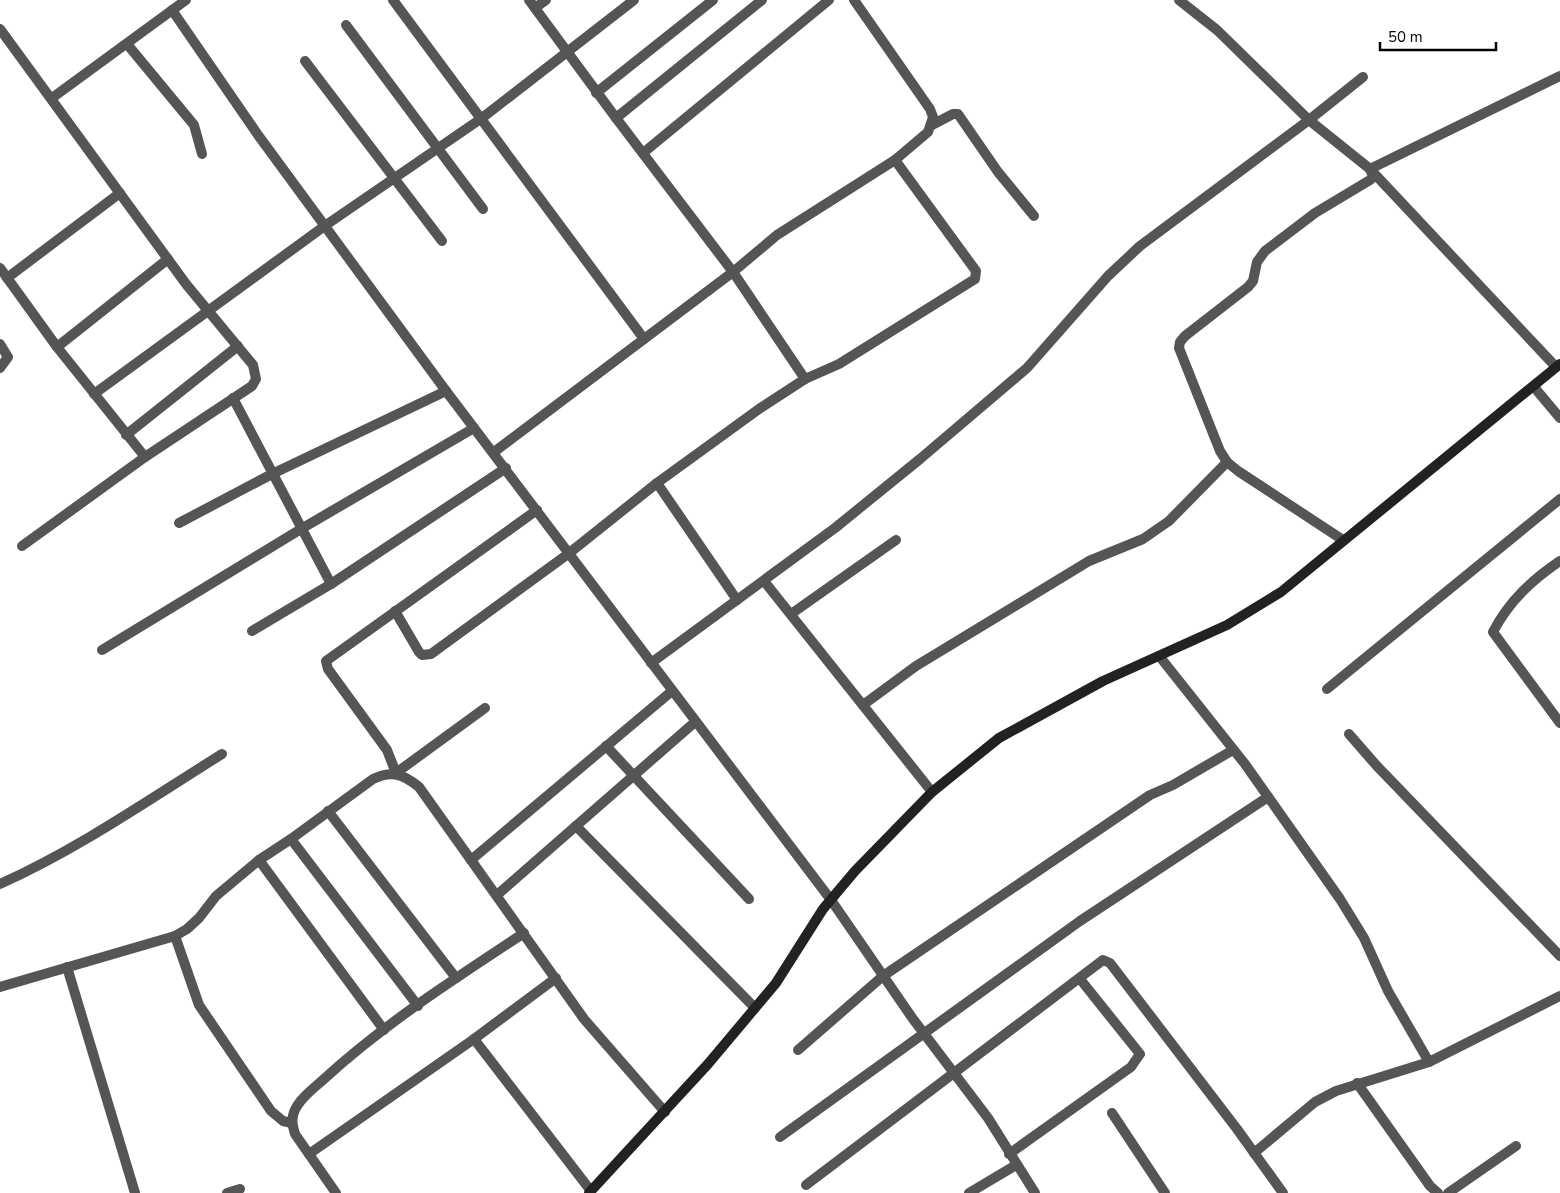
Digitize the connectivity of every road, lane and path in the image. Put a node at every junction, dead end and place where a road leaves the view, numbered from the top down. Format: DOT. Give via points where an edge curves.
graph roads {
  1 [pos="186,0"];
  2 [pos="393,0"];
  3 [pos="546,0"];
  4 [pos="634,0"];
  5 [pos="712,0"];
  6 [pos="762,0"];
  7 [pos="829,0"];
  8 [pos="855,0"];
  9 [pos="1179,0"];
  10 [pos="532,4"];
  11 [pos="172,10"];
  12 [pos="346,25"];
  13 [pos="0,29"];
  14 [pos="127,44"];
  15 [pos="569,52"];
  16 [pos="305,61"];
  17 [pos="1560,76"];
  18 [pos="1363,77"];
  19 [pos="596,93"];
  20 [pos="52,98"];
  21 [pos="482,118"];
  22 [pos="616,118"];
  23 [pos="1309,120"];
  24 [pos="932,126"];
  25 [pos="439,149"];
  26 [pos="643,153"];
  27 [pos="202,154"];
  28 [pos="895,160"];
  29 [pos="1370,169"];
  30 [pos="396,178"];
  31 [pos="120,193"];
  32 [pos="483,209"];
  33 [pos="1034,216"];
  34 [pos="326,225"];
  35 [pos="442,241"];
  36 [pos="168,259"];
  37 [pos="0,268"];
  38 [pos="733,272"];
  39 [pos="7,278"];
  40 [pos="208,311"];
  41 [pos="644,339"];
  42 [pos="0,344"];
  43 [pos="238,346"];
  44 [pos="57,347"];
  45 [pos="1558,365"];
  46 [pos="0,368"];
  47 [pos="805,379"];
  48 [pos="1534,387"];
  49 [pos="446,391"];
  50 [pos="94,394"];
  51 [pos="233,398"];
  52 [pos="1560,418"];
  53 [pos="474,428"];
  54 [pos="126,435"];
  55 [pos="494,452"];
  56 [pos="145,457"];
  57 [pos="1227,462"];
  58 [pos="506,468"];
  59 [pos="272,474"];
  60 [pos="657,483"];
  61 [pos="1560,499"];
  62 [pos="536,510"];
  63 [pos="179,523"];
  64 [pos="301,529"];
  65 [pos="896,540"];
  66 [pos="1343,540"];
  67 [pos="22,546"];
  68 [pos="568,554"];
  69 [pos="1560,561"];
  70 [pos="764,581"];
  71 [pos="331,584"];
  72 [pos="737,600"];
  73 [pos="395,611"];
  74 [pos="791,614"];
  75 [pos="252,631"];
  76 [pos="102,650"];
  77 [pos="1160,657"];
  78 [pos="651,663"];
  79 [pos="1327,689"];
  80 [pos="672,690"];
  81 [pos="863,705"];
  82 [pos="485,708"];
  83 [pos="695,722"];
  84 [pos="1560,723"];
  85 [pos="1349,734"];
  86 [pos="606,746"];
  87 [pos="1233,750"];
  88 [pos="222,754"];
  89 [pos="396,773"];
  90 [pos="634,776"];
  91 [pos="932,792"];
  92 [pos="1268,797"];
  93 [pos="328,811"];
  94 [pos="576,826"];
  95 [pos="291,839"];
  96 [pos="259,860"];
  97 [pos="471,860"];
  98 [pos="0,884"];
  99 [pos="497,895"];
  100 [pos="749,899"];
  101 [pos="831,900"];
  102 [pos="524,933"];
  103 [pos="175,936"];
  104 [pos="1560,956"];
  105 [pos="67,967"];
  106 [pos="883,976"];
  107 [pos="456,978"];
  108 [pos="556,978"];
  109 [pos="1080,978"];
  110 [pos="0,987"];
  111 [pos="1560,996"];
  112 [pos="418,1006"];
  113 [pos="755,1008"];
  114 [pos="384,1030"];
  115 [pos="924,1032"];
  116 [pos="474,1039"];
  117 [pos="798,1050"];
  118 [pos="1429,1062"];
  119 [pos="956,1074"];
  120 [pos="1357,1083"];
  121 [pos="665,1112"];
  122 [pos="1112,1113"];
  123 [pos="292,1123"];
  124 [pos="780,1137"];
  125 [pos="1516,1146"];
  126 [pos="1254,1153"];
  127 [pos="309,1154"];
  128 [pos="1010,1154"];
  129 [pos="1016,1166"];
  130 [pos="806,1185"];
  131 [pos="240,1189"];
  132 [pos="590,1192"];
  133 [pos="135,1193"];
  134 [pos="227,1193"];
  135 [pos="336,1193"];
  136 [pos="970,1193"];
  137 [pos="1035,1193"];
  138 [pos="1165,1193"];
  139 [pos="1283,1193"];
  140 [pos="1438,1193"];
  141 [pos="1448,1193"];
  1 -- 11 [label="street"];
  2 -- 21 [label="street"];
  3 -- 10 [label="street"];
  4 -- 15 [label="street"];
  5 -- 19 [label="street"];
  6 -- 22 [label="street"];
  7 -- 26 [label="street"];
  8 -- 24 [label="street" via="930,109 934,117"];
  9 -- 23 [label="street" via="1217,30"];
  10 -- 15 [label="street"];
  11 -- 14 [label="street"];
  11 -- 34 [label="street" via="258,135"];
  12 -- 25 [label="street"];
  13 -- 20 [label="street"];
  14 -- 20 [label="street"];
  14 -- 27 [label="street" via="194,125"];
  15 -- 19 [label="street"];
  15 -- 21 [label="street"];
  16 -- 30 [label="street"];
  17 -- 29 [label="street"];
  18 -- 23 [label="street"];
  19 -- 22 [label="street"];
  20 -- 31 [label="street"];
  21 -- 25 [label="street"];
  21 -- 41 [label="street"];
  22 -- 26 [label="street"];
  23 -- 29 [label="street"];
  23 -- 70 [label="street" via="1140,246 1108,276 1028,368 858,510"];
  24 -- 28 [label="street"];
  24 -- 33 [label="street" via="958,114 998,172"];
  25 -- 30 [label="street"];
  25 -- 32 [label="street"];
  26 -- 38 [label="street"];
  28 -- 38 [label="street" via="778,235"];
  28 -- 47 [label="street" via="977,275 839,364"];
  29 -- 45 [label="street"];
  29 -- 57 [label="street" via="1373,177 1370,180 1315,213 1260,256 1248,287 1180,342 1180,355"];
  30 -- 34 [label="street"];
  30 -- 35 [label="street"];
  31 -- 36 [label="street"];
  31 -- 39 [label="street"];
  34 -- 40 [label="street"];
  34 -- 49 [label="street"];
  36 -- 40 [label="street"];
  36 -- 44 [label="street"];
  37 -- 39 [label="street"];
  38 -- 41 [label="street"];
  38 -- 47 [label="street"];
  39 -- 44 [label="street"];
  40 -- 43 [label="street"];
  40 -- 50 [label="street"];
  41 -- 55 [label="street"];
  42 -- 46 [label="street" via="8,358"];
  43 -- 51 [label="street" via="253,365 256,378 252,386"];
  43 -- 54 [label="street"];
  44 -- 50 [label="street"];
  45 -- 48 [label="street"];
  47 -- 60 [label="street"];
  48 -- 52 [label="street"];
  48 -- 66 [label="street"];
  49 -- 53 [label="street"];
  49 -- 59 [label="street"];
  50 -- 54 [label="street"];
  51 -- 56 [label="street"];
  51 -- 59 [label="street"];
  53 -- 55 [label="street"];
  53 -- 64 [label="street"];
  54 -- 56 [label="street"];
  55 -- 58 [label="street"];
  56 -- 67 [label="street"];
  57 -- 66 [label="street"];
  57 -- 81 [label="street" via="1169,522 1143,538 1089,561 916,666"];
  58 -- 62 [label="street"];
  58 -- 71 [label="street"];
  59 -- 63 [label="street"];
  59 -- 64 [label="street"];
  60 -- 68 [label="street"];
  60 -- 72 [label="street"];
  61 -- 79 [label="street"];
  62 -- 68 [label="street"];
  62 -- 73 [label="street"];
  64 -- 71 [label="street"];
  64 -- 76 [label="street"];
  65 -- 74 [label="street"];
  66 -- 77 [label="street" via="1281,592 1228,625"];
  68 -- 73 [label="street" via="427,656 419,652"];
  68 -- 78 [label="street"];
  69 -- 84 [label="street" via="1518,594 1493,632"];
  70 -- 72 [label="street"];
  70 -- 74 [label="street"];
  71 -- 75 [label="street"];
  72 -- 78 [label="street"];
  73 -- 89 [label="street" via="328,657 326,665 386,750"];
  74 -- 81 [label="street"];
  77 -- 87 [label="street"];
  77 -- 91 [label="street" via="1103,681 999,738"];
  78 -- 80 [label="street"];
  80 -- 83 [label="street"];
  80 -- 86 [label="street"];
  81 -- 91 [label="street"];
  82 -- 89 [label="street"];
  83 -- 90 [label="street"];
  83 -- 101 [label="street"];
  85 -- 104 [label="street"];
  86 -- 90 [label="street"];
  86 -- 97 [label="street"];
  87 -- 92 [label="street"];
  87 -- 106 [label="street" via="1150,795"];
  88 -- 98 [label="street" via="99,830"];
  89 -- 93 [label="street" via="385,773 373,779"];
  89 -- 97 [label="street" via="408,777 419,787"];
  90 -- 94 [label="street"];
  90 -- 100 [label="street"];
  91 -- 101 [label="street"];
  92 -- 115 [label="street" via="1080,921"];
  92 -- 118 [label="street" via="1364,938 1388,991"];
  93 -- 95 [label="street"];
  93 -- 107 [label="street"];
  94 -- 99 [label="street"];
  94 -- 113 [label="street"];
  95 -- 96 [label="street"];
  95 -- 112 [label="street"];
  96 -- 103 [label="street" via="216,896 187,929"];
  96 -- 114 [label="street"];
  97 -- 99 [label="street"];
  99 -- 102 [label="street"];
  101 -- 106 [label="street"];
  101 -- 113 [label="street" via="776,983"];
  102 -- 107 [label="street"];
  102 -- 108 [label="street"];
  103 -- 105 [label="street"];
  103 -- 123 [label="street" via="192,990 208,1019 271,1111 283,1121"];
  105 -- 110 [label="street"];
  105 -- 133 [label="street"];
  106 -- 115 [label="street"];
  106 -- 117 [label="street"];
  107 -- 112 [label="street"];
  108 -- 116 [label="street"];
  108 -- 121 [label="street" via="607,1048"];
  109 -- 119 [label="street"];
  109 -- 126 [label="street" via="1103,960 1110,964"];
  109 -- 128 [label="street" via="1140,1054 1131,1067"];
  111 -- 118 [label="street"];
  112 -- 114 [label="street"];
  113 -- 121 [label="street"];
  114 -- 123 [label="street" via="309,1093 294,1113"];
  115 -- 119 [label="street"];
  115 -- 124 [label="street"];
  116 -- 127 [label="street"];
  116 -- 132 [label="street"];
  118 -- 120 [label="street"];
  119 -- 128 [label="street"];
  119 -- 130 [label="street"];
  120 -- 126 [label="street" via="1315,1102"];
  120 -- 140 [label="street"];
  121 -- 132 [label="street"];
  122 -- 138 [label="street"];
  123 -- 127 [label="street" via="295,1134"];
  125 -- 141 [label="street"];
  126 -- 139 [label="street"];
  127 -- 135 [label="street"];
  128 -- 129 [label="street"];
  129 -- 136 [label="street"];
  129 -- 137 [label="street"];
  131 -- 134 [label="street"];
}
